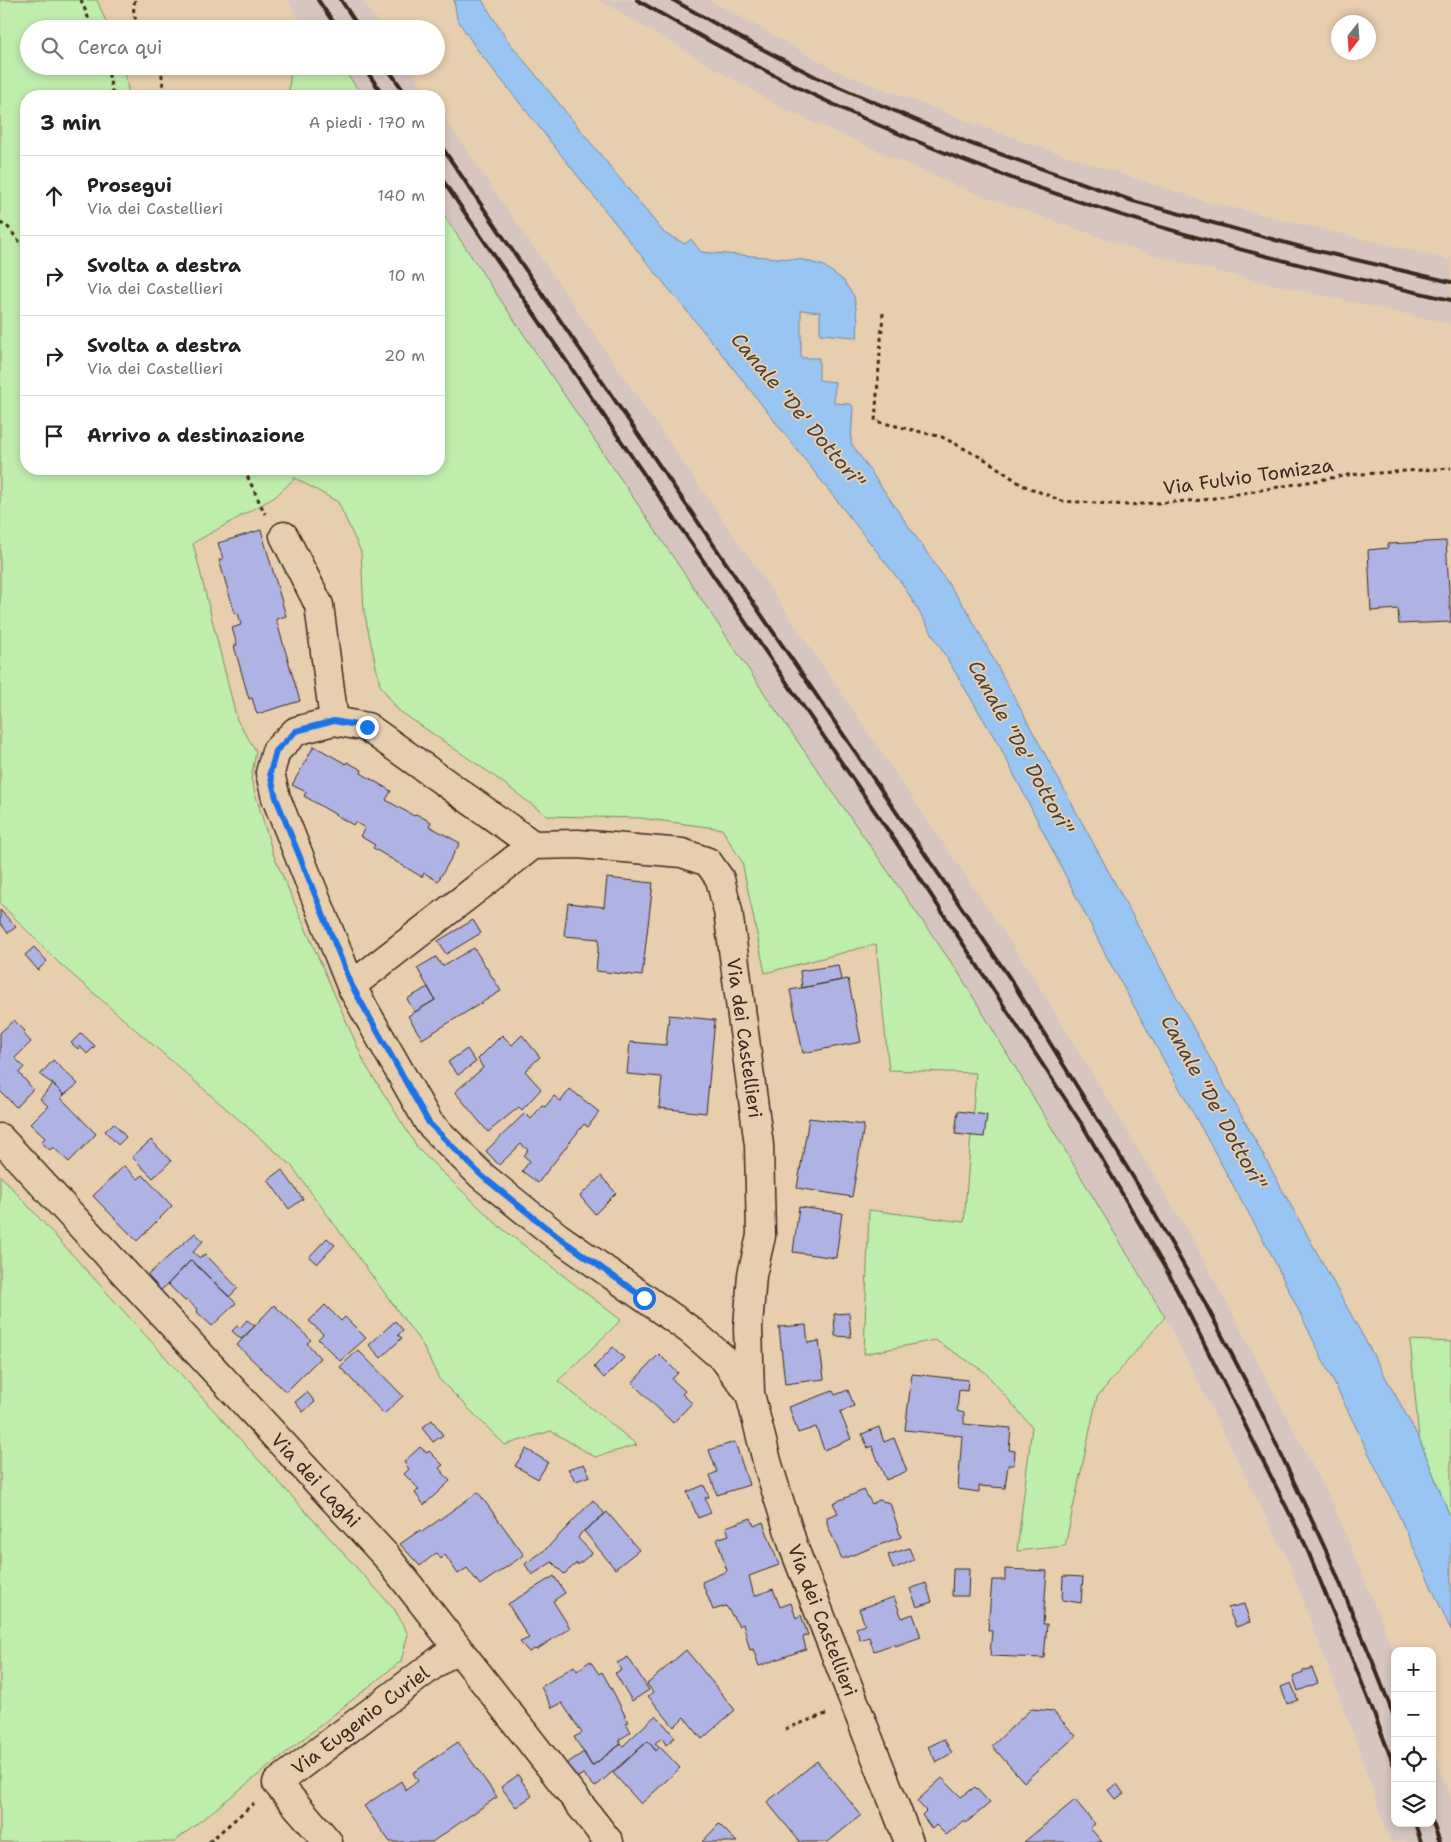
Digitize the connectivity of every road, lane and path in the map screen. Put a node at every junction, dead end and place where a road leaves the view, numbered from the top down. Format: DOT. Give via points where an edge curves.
graph roads {
  1 [pos="81,0"];
  2 [pos="135,0"];
  3 [pos="89,20"];
  4 [pos="136,20"];
  5 [pos="108,75"];
  6 [pos="162,75"];
  7 [pos="111,90"];
  8 [pos="163,90"];
  9 [pos="0,223"];
  10 [pos="20,242"];
  11 [pos="883,313"];
  12 [pos="1451,468"];
  13 [pos="248,475"];
  14 [pos="284,536"];
  15 [pos="334,721"];
  16 [pos="533,845"];
  17 [pos="352,986"];
  18 [pos="0,1138"];
  19 [pos="750,1394"];
  20 [pos="457,1647"];
  21 [pos="854,1704"];
  22 [pos="785,1729"];
  23 [pos="277,1783"];
  24 [pos="209,1842"];
  25 [pos="328,1842"];
  26 [pos="609,1842"];
  27 [pos="909,1842"];
  1 -- 3 [label="path"];
  2 -- 4 [label="path"];
  5 -- 7 [label="path"];
  6 -- 8 [label="path"];
  9 -- 10 [label="path" via="7,226"];
  11 -- 12 [label="path, Via Fulvio Tomizza" via="875,421 942,438 988,461 1022,485 1062,502 1127,505 1203,500 1348,475"];
  13 -- 14 [label="path" via="268,522"];
  14 -- 15 [label="street" via="319,605"];
  15 -- 16 [label="street, Via dei Castellieri" via="367,727"];
  15 -- 17 [label="street, Via dei Castellieri" via="296,731 276,751 270,773 276,798"];
  16 -- 17 [label="street"];
  16 -- 19 [label="street, Via dei Castellieri" via="578,844 682,853 708,862 720,879 728,911 759,1145 761,1236 752,1276 748,1327"];
  17 -- 19 [label="street, Via dei Castellieri" via="429,1123 482,1176 558,1237 690,1330 724,1359"];
  18 -- 20 [label="street, Via dei Laghi" via="386,1556"];
  19 -- 21 [label="street, Via dei Castellieri" via="794,1548"];
  20 -- 23 [label="street, Via Eugenio Curiel"];
  20 -- 26 [label="street, Via dei Laghi"];
  21 -- 22 [label="path"];
  21 -- 27 [label="street, Via dei Castellieri"];
  23 -- 24 [label="path"];
  23 -- 25 [label="street, Via Eugenio Curiel"];
}
